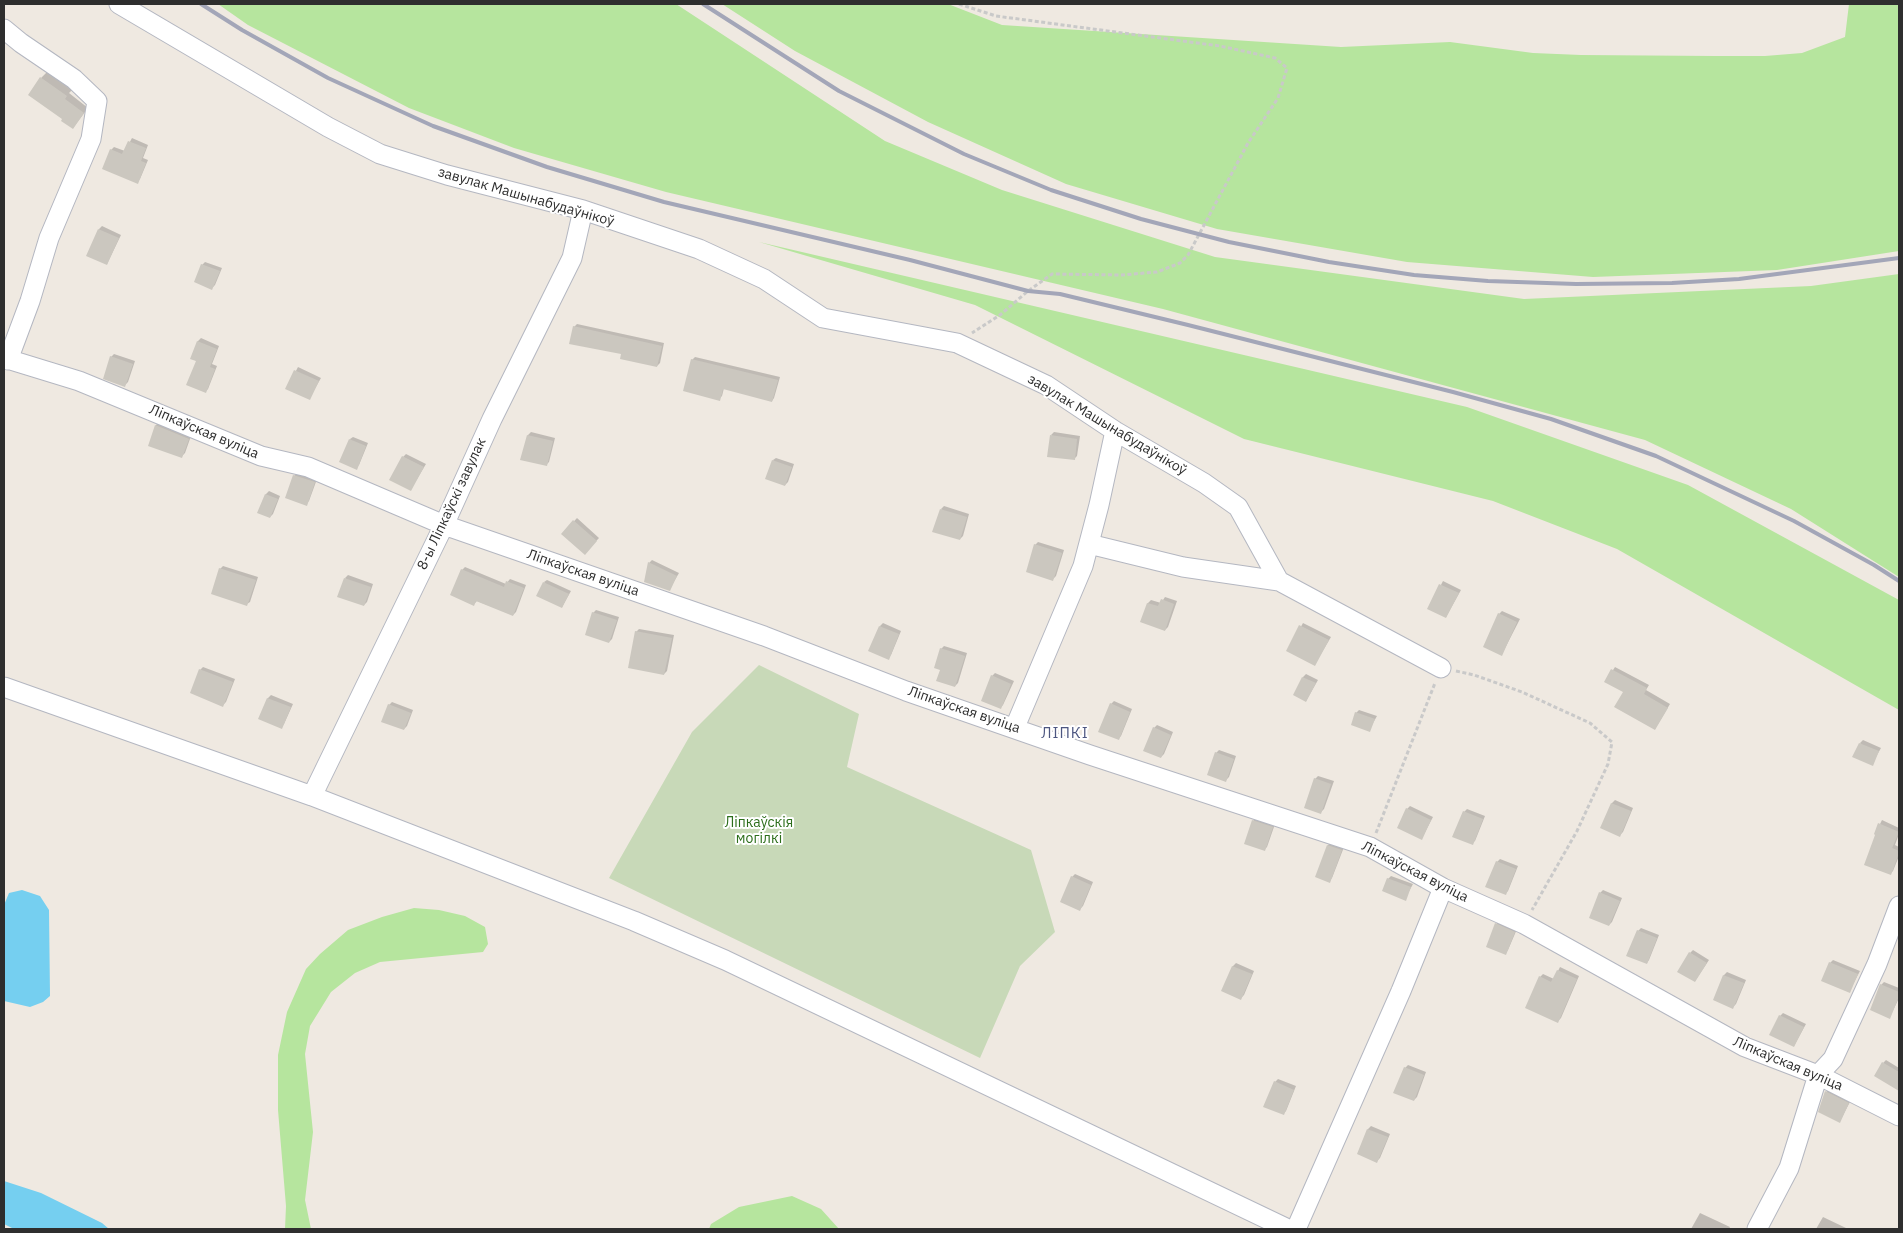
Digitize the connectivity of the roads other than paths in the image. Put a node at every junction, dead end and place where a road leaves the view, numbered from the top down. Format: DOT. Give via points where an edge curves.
graph roads {
  1 [pos="119,4"];
  2 [pos="4,30"];
  3 [pos="583,210"];
  4 [pos="6,359"];
  5 [pos="1115,431"];
  6 [pos="444,524"];
  7 [pos="1089,544"];
  8 [pos="1279,581"];
  9 [pos="1441,668"];
  10 [pos="4,687"];
  11 [pos="1015,728"];
  12 [pos="312,796"];
  13 [pos="1443,888"];
  14 [pos="1899,906"];
  15 [pos="1818,1075"];
  16 [pos="1899,1116"];
  17 [pos="1288,1229"];
  18 [pos="1296,1229"];
  19 [pos="1757,1229"];
  1 -- 3 [label="street, завулак Машынабудаўнікоў" via="328,127 380,154 446,175"];
  2 -- 4 [label="street" via="74,79 97,101 91,139 49,238 30,301"];
  3 -- 5 [label="street, завулак Машынабудаўнікоў" via="700,249 764,279 823,318 958,344 1046,385"];
  3 -- 6 [label="street, 8-ы Ліпкаўскі завулак" via="572,258"];
  4 -- 6 [label="street, Ліпкаўская вуліца" via="79,381 261,456 308,467"];
  5 -- 7 [label="street"];
  5 -- 8 [label="street, завулак Машынабудаўнікоў" via="1204,483 1238,507"];
  6 -- 11 [label="street, Ліпкаўская вуліца"];
  6 -- 12 [label="street, 8-ы Ліпкаўскі завулак"];
  7 -- 8 [label="street" via="1183,567"];
  7 -- 11 [label="street"];
  8 -- 9 [label="street"];
  10 -- 12 [label="street"];
  11 -- 13 [label="street, Ліпкаўская вуліца" via="1370,847"];
  12 -- 17 [label="street" via="634,921 725,960"];
  13 -- 15 [label="street, Ліпкаўская вуліца" via="1524,924 1745,1048"];
  13 -- 18 [label="street"];
  14 -- 15 [label="street" via="1877,964 1833,1059"];
  15 -- 16 [label="street, Ліпкаўская вуліца"];
  15 -- 19 [label="street" via="1789,1168"];
}
